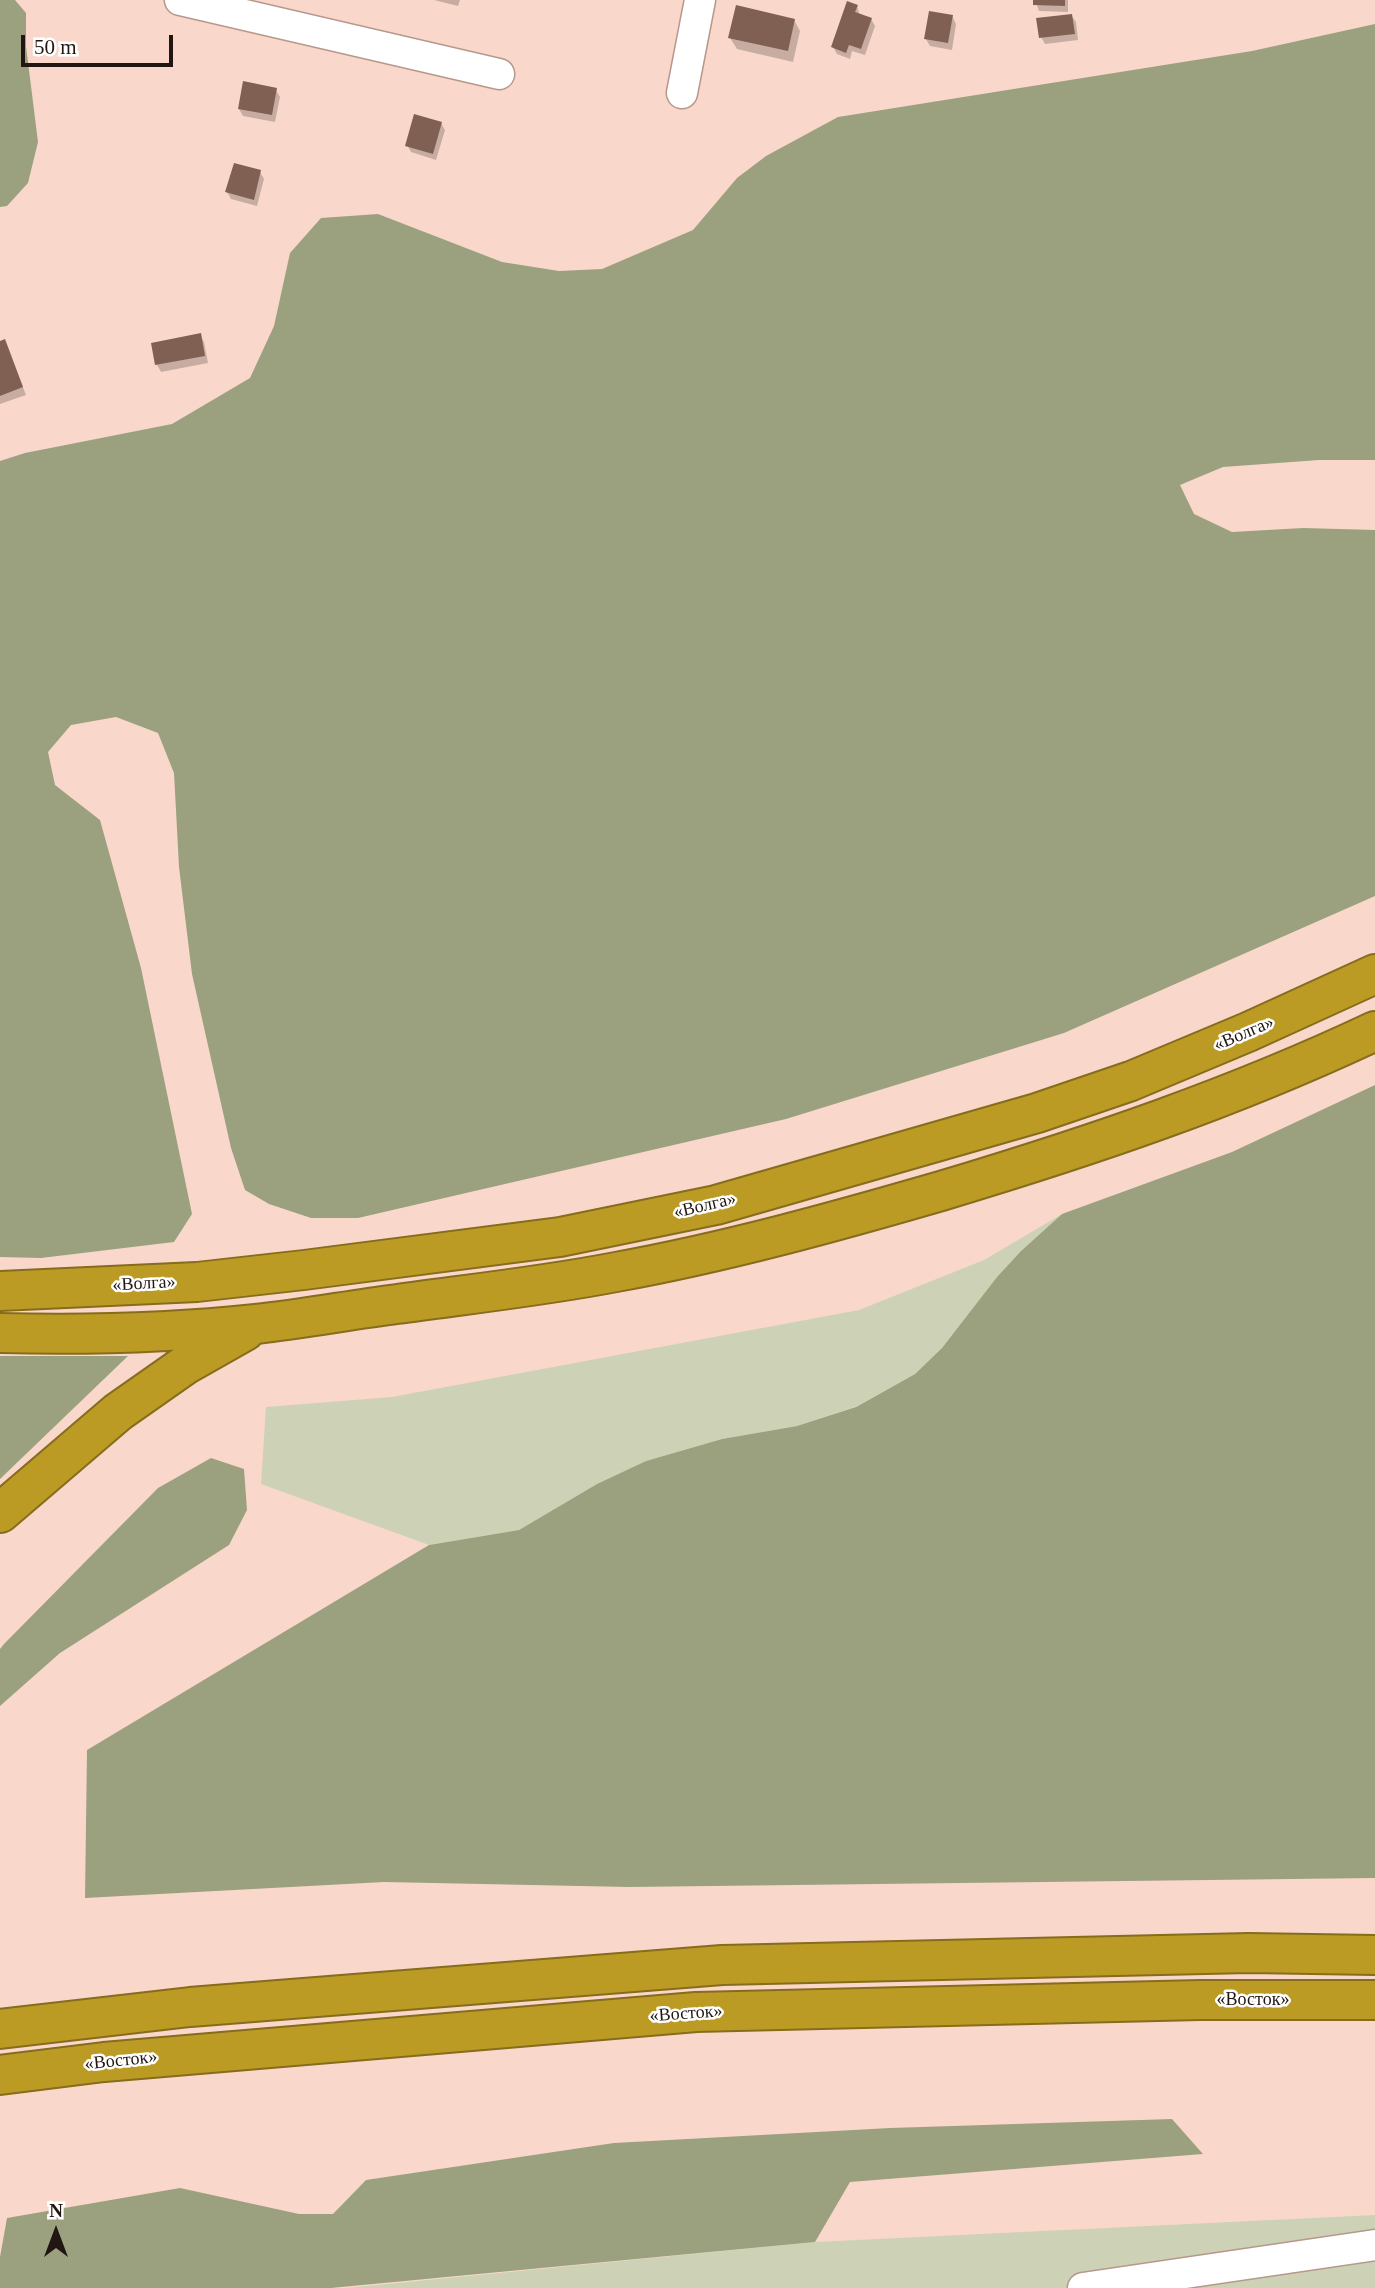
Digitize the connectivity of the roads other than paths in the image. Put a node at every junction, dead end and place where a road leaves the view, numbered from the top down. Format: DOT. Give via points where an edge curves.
graph roads {
  1 [pos="180,0"];
  2 [pos="700,0"];
  3 [pos="499,74"];
  4 [pos="682,93"];
  5 [pos="1375,974"];
  6 [pos="1375,1031"];
  7 [pos="0,1291"];
  8 [pos="258,1324"];
  9 [pos="0,1334"];
  10 [pos="0,1513"];
  11 [pos="1375,1955"];
  12 [pos="1375,2000"];
  13 [pos="0,2029"];
  14 [pos="0,2075"];
  15 [pos="1375,2245"];
  16 [pos="1083,2288"];
  1 -- 3 [label="lane"];
  2 -- 4 [label="lane"];
  5 -- 7 [label="highway, «Волга»" via="1107,1089 716,1205 560,1237 304,1270 197,1282"];
  6 -- 8 [label="highway" via="1177,1115 1045,1160 771,1238 616,1272"];
  8 -- 9 [label="highway" via="166,1332"];
  8 -- 10 [label="highway" via="185,1365 118,1412"];
  11 -- 13 [label="highway" via="1249,1953 722,1965 190,2007"];
  12 -- 14 [label="highway, «Восток»" via="696,2012 104,2062"];
  15 -- 16 [label="lane"];
}
